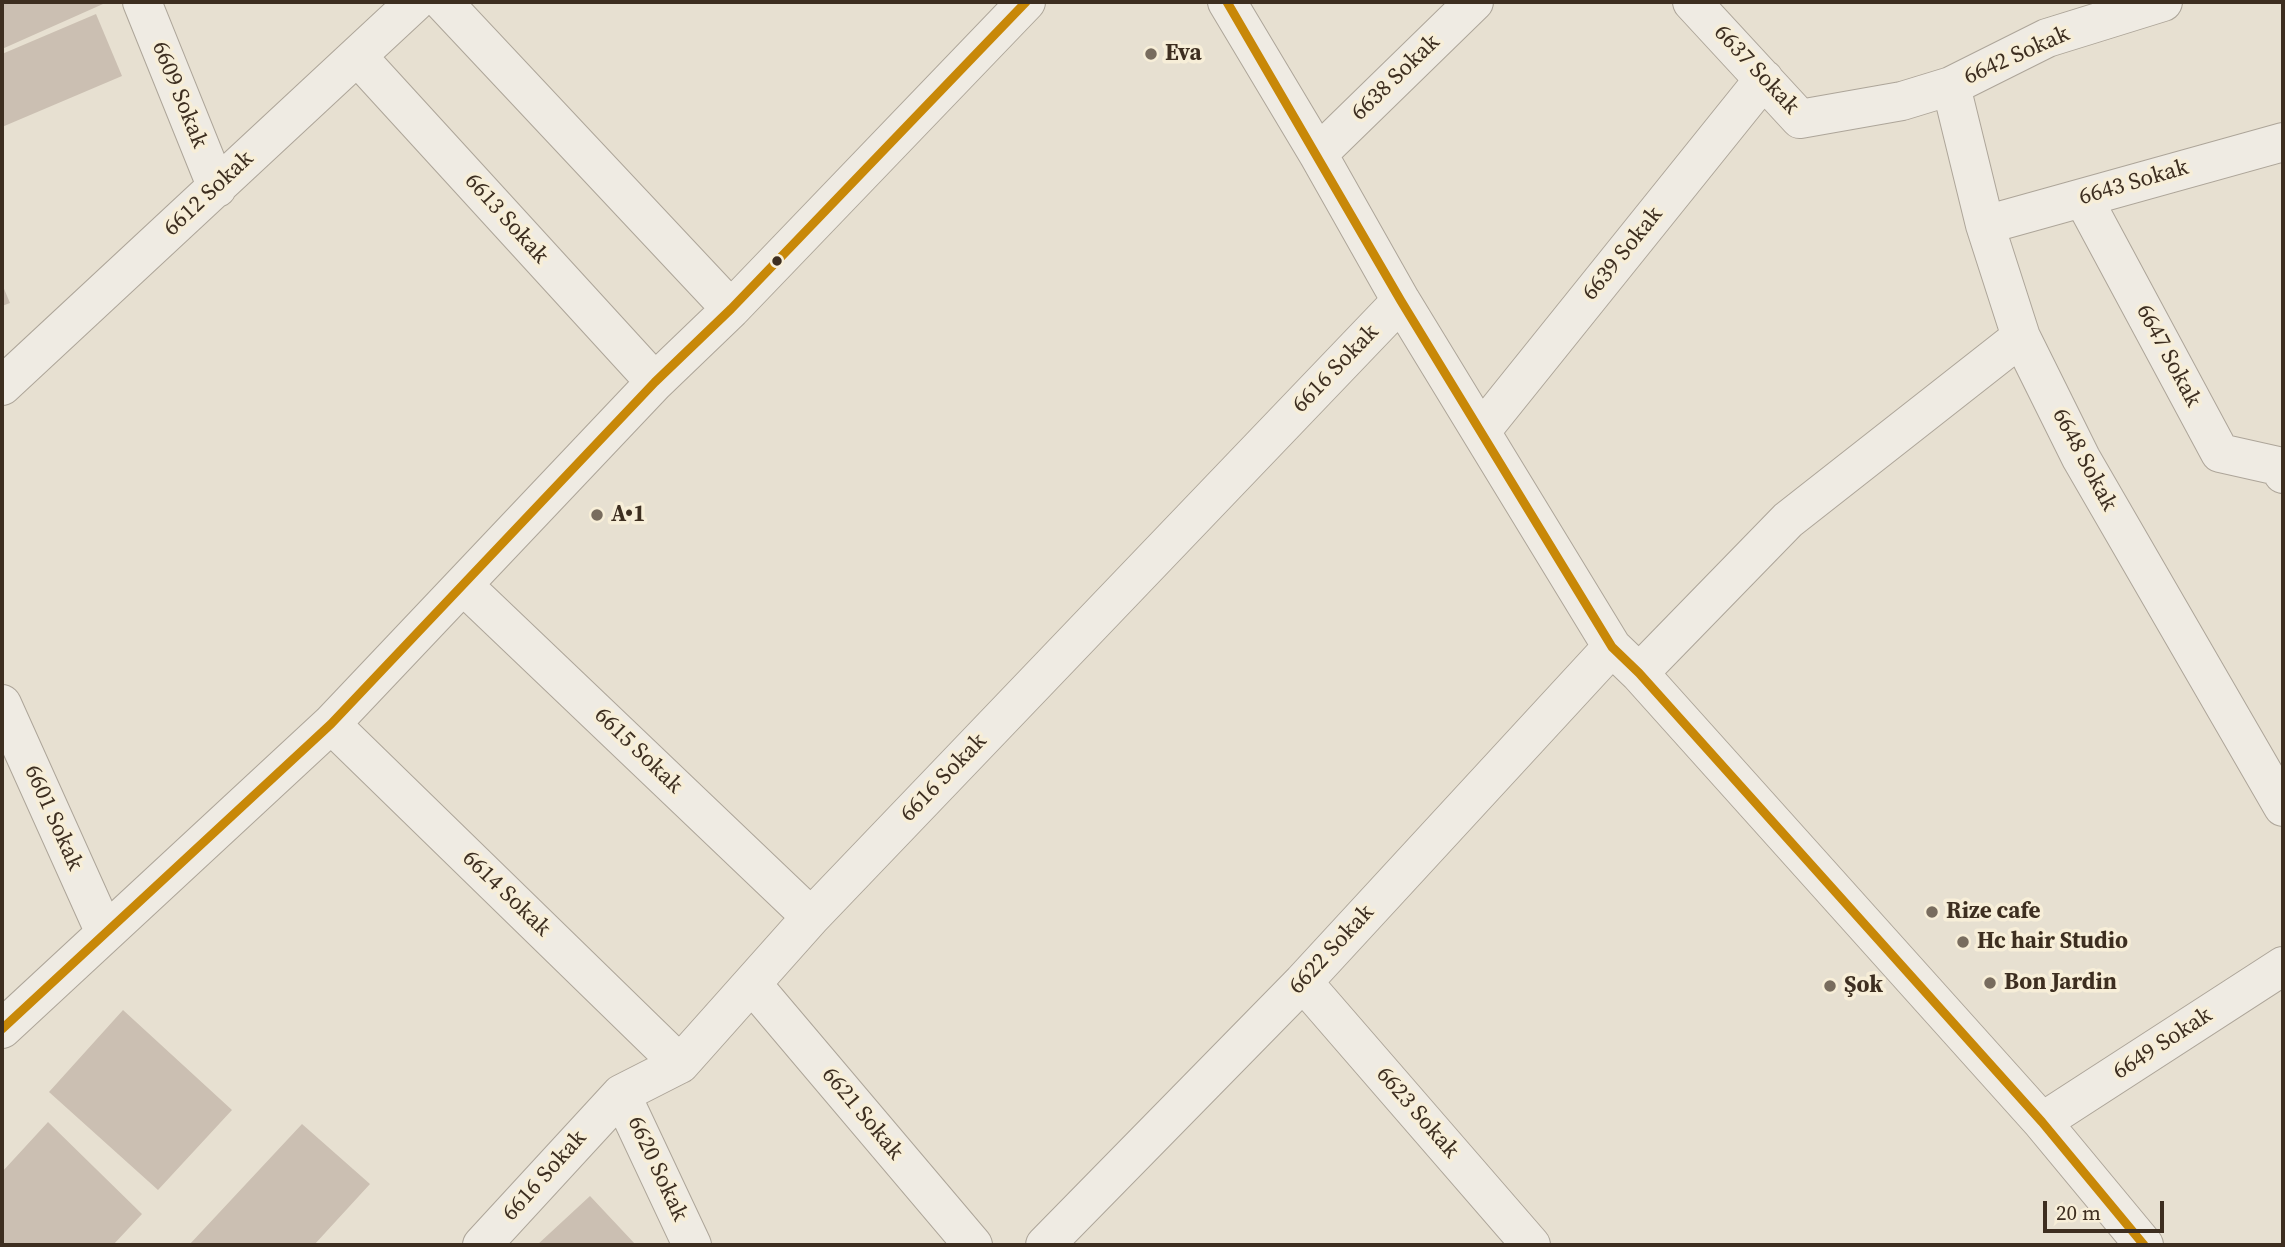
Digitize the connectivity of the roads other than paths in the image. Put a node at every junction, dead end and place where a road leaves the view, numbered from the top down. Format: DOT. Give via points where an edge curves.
graph roads {
  1 [pos="142,2"];
  2 [pos="415,2"];
  3 [pos="443,2"];
  4 [pos="1026,2"];
  5 [pos="1227,2"];
  6 [pos="1474,2"];
  7 [pos="1693,2"];
  8 [pos="2163,2"];
  9 [pos="2048,20"];
  10 [pos="357,56"];
  11 [pos="1763,79"];
  12 [pos="1951,86"];
  13 [pos="2283,142"];
  14 [pos="1318,154"];
  15 [pos="217,188"];
  16 [pos="2082,198"];
  17 [pos="1985,225"];
  18 [pos="1401,302"];
  19 [pos="731,309"];
  20 [pos="2021,337"];
  21 [pos="655,382"];
  22 [pos="2,386"];
  23 [pos="1482,430"];
  24 [pos="2282,468"];
  25 [pos="464,586"];
  26 [pos="1625,660"];
  27 [pos="2,704"];
  28 [pos="331,724"];
  29 [pos="2283,807"];
  30 [pos="811,917"];
  31 [pos="105,933"];
  32 [pos="2283,967"];
  33 [pos="1303,982"];
  34 [pos="751,984"];
  35 [pos="2,1029"];
  36 [pos="680,1064"];
  37 [pos="621,1094"];
  38 [pos="2042,1122"];
  39 [pos="482,1245"];
  40 [pos="692,1245"];
  41 [pos="974,1245"];
  42 [pos="1045,1245"];
  43 [pos="1531,1245"];
  44 [pos="2144,1245"];
  1 -- 15 [label="street, 6609 Sokak"];
  2 -- 10 [label="street, 6612 Sokak"];
  3 -- 19 [label="street"];
  4 -- 19 [label="street"];
  5 -- 14 [label="street"];
  6 -- 14 [label="street, 6638 Sokak"];
  7 -- 11 [label="street, 6637 Sokak"];
  8 -- 9 [label="street, 6642 Sokak"];
  9 -- 12 [label="street, 6642 Sokak"];
  10 -- 15 [label="street, 6612 Sokak"];
  10 -- 21 [label="street, 6613 Sokak"];
  11 -- 12 [label="street, 6637 Sokak" via="1800,119 1902,101"];
  11 -- 23 [label="street, 6639 Sokak"];
  12 -- 17 [label="street, 6648 Sokak"];
  13 -- 16 [label="street, 6643 Sokak"];
  14 -- 18 [label="street"];
  15 -- 22 [label="street, 6612 Sokak"];
  16 -- 17 [label="street, 6643 Sokak"];
  16 -- 24 [label="street, 6647 Sokak" via="2220,453"];
  17 -- 20 [label="street, 6648 Sokak"];
  18 -- 23 [label="street"];
  18 -- 30 [label="street, 6616 Sokak"];
  19 -- 21 [label="street"];
  20 -- 26 [label="street, 6622 Sokak" via="1788,520"];
  20 -- 29 [label="street, 6648 Sokak" via="2081,458"];
  21 -- 25 [label="street"];
  23 -- 26 [label="street"];
  25 -- 28 [label="street"];
  25 -- 30 [label="street, 6615 Sokak"];
  26 -- 33 [label="street, 6622 Sokak"];
  26 -- 38 [label="street"];
  27 -- 31 [label="street, 6601 Sokak"];
  28 -- 31 [label="street"];
  28 -- 36 [label="street, 6614 Sokak"];
  30 -- 34 [label="street, 6616 Sokak"];
  31 -- 35 [label="street"];
  32 -- 38 [label="street, 6649 Sokak"];
  33 -- 42 [label="street, 6622 Sokak"];
  33 -- 43 [label="street, 6623 Sokak"];
  34 -- 36 [label="street, 6616 Sokak"];
  34 -- 41 [label="street, 6621 Sokak"];
  36 -- 37 [label="street, 6616 Sokak"];
  37 -- 39 [label="street, 6616 Sokak"];
  37 -- 40 [label="street, 6620 Sokak"];
  38 -- 44 [label="street"];
}
